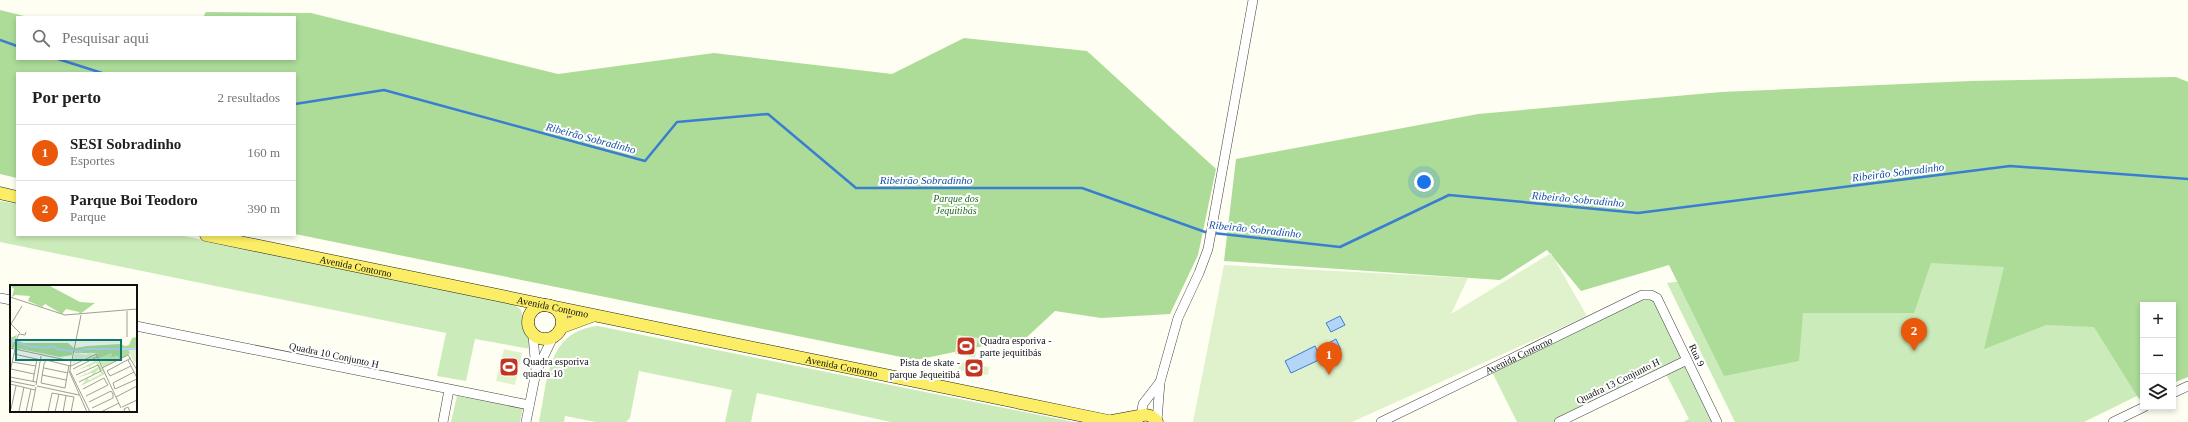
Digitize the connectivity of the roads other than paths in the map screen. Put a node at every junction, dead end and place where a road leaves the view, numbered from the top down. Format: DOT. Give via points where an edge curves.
graph roads {
  1 [pos="1253,0"];
  2 [pos="0,193"];
  3 [pos="16,197"];
  4 [pos="211,236"];
  5 [pos="507,296"];
  6 [pos="0,298"];
  7 [pos="1657,298"];
  8 [pos="10,300"];
  9 [pos="550,306"];
  10 [pos="595,315"];
  11 [pos="528,320"];
  12 [pos="137,326"];
  13 [pos="562,327"];
  14 [pos="533,335"];
  15 [pos="553,337"];
  16 [pos="1686,360"];
  17 [pos="536,372"];
  18 [pos="1160,382"];
  19 [pos="2188,386"];
  20 [pos="449,390"];
  21 [pos="2176,392"];
  22 [pos="528,406"];
  23 [pos="2140,409"];
  24 [pos="1138,418"];
  25 [pos="1157,420"];
  26 [pos="443,422"];
  27 [pos="526,422"];
  28 [pos="1113,422"];
  29 [pos="1381,422"];
  30 [pos="1559,422"];
  31 [pos="1717,422"];
  32 [pos="2113,422"];
  1 -- 18 [label="street" via="1208,249 1200,273 1178,318"];
  2 -- 3 [label="main road"];
  4 -- 5 [label="main road, Avenida Contorno"];
  5 -- 9 [label="main road, Avenida Contomo"];
  5 -- 11 [label="main road, Avenida Contomo" via="525,311"];
  6 -- 8 [label="street"];
  7 -- 16 [label="street, Rua 9"];
  7 -- 29 [label="street, Avenida Contorno" via="1642,295 1633,298"];
  9 -- 10 [label="main road, Avenida Contomo"];
  9 -- 11 [label="main road" via="536,308"];
  9 -- 13 [label="main road" via="559,312"];
  10 -- 13 [label="main road, Avenida Contomo"];
  10 -- 28 [label="main road, Avenida Contorno"];
  11 -- 14 [label="main road" via="528,328"];
  12 -- 20 [label="street, Quadra 10 Conjunto H"];
  13 -- 15 [label="main road"];
  14 -- 15 [label="main road" via="543,339"];
  14 -- 17 [label="street"];
  15 -- 17 [label="street"];
  16 -- 30 [label="street, Quadra 13 Conjunto H"];
  16 -- 31 [label="street, Rua 9"];
  17 -- 22 [label="street"];
  18 -- 24 [label="street" via="1143,404"];
  18 -- 25 [label="street"];
  19 -- 21 [label="street"];
  20 -- 22 [label="street, Quadra 10 Conjunto H"];
  20 -- 26 [label="street"];
  22 -- 27 [label="street"];
  23 -- 32 [label="street"];
  24 -- 25 [label="main road" via="1148,414"];
  24 -- 28 [label="main road, Avenida Contorno"];
}
